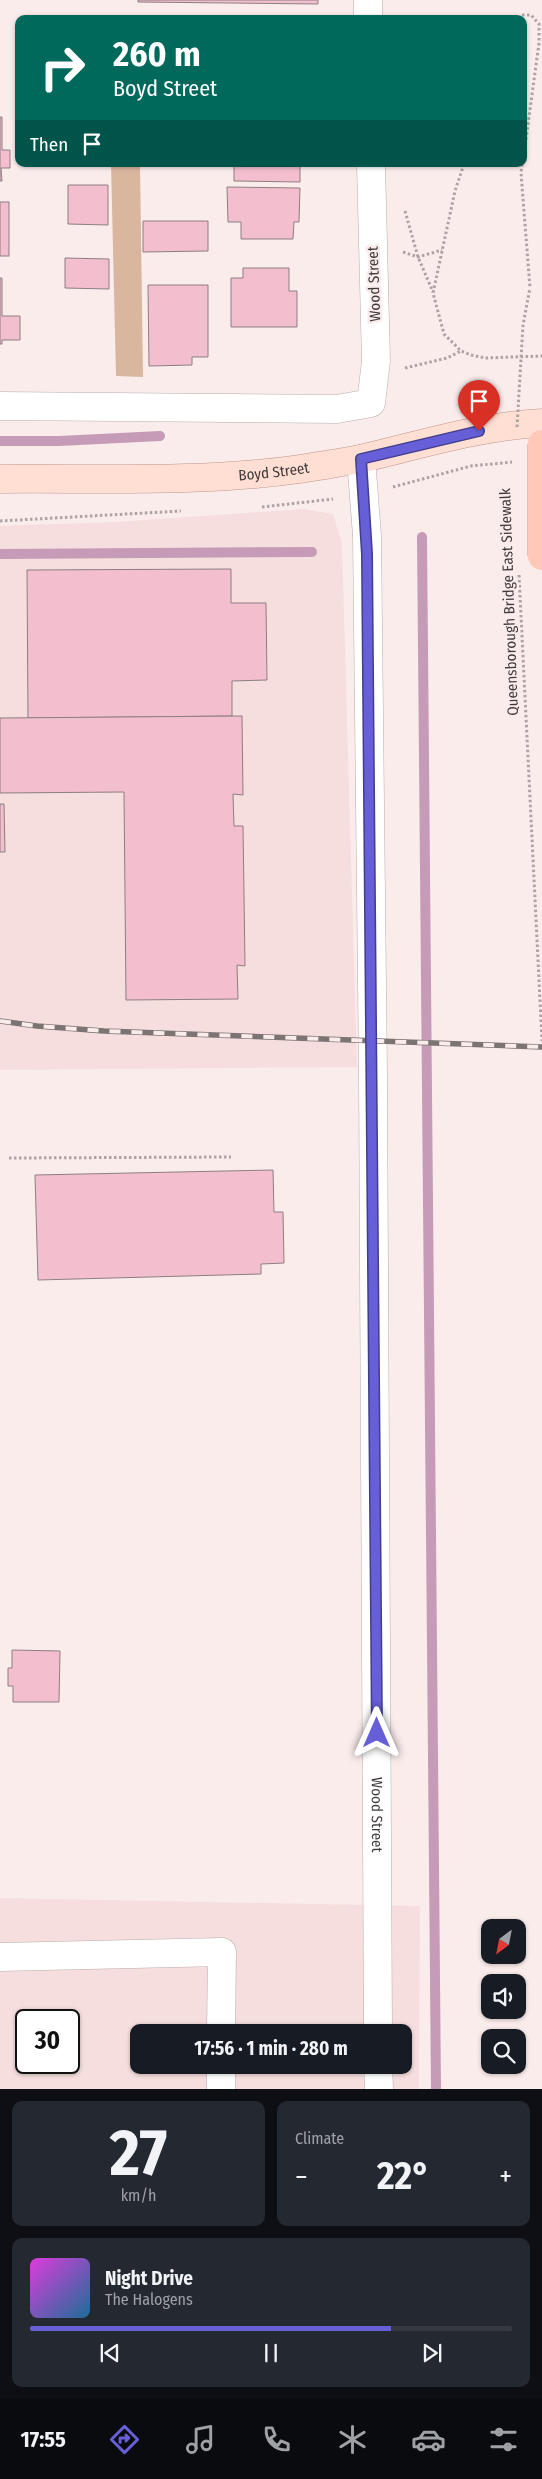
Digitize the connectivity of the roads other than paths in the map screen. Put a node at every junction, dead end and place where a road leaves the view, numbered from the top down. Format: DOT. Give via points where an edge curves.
graph roads {
  1 [pos="368,0"];
  2 [pos="368,15"];
  3 [pos="370,167"];
  4 [pos="0,406"];
  5 [pos="542,422"];
  6 [pos="542,444"];
  7 [pos="361,459"];
  8 [pos="0,479"];
  9 [pos="530,562"];
  10 [pos="0,1957"];
  11 [pos="221,2024"];
  12 [pos="378,2024"];
  13 [pos="221,2074"];
  14 [pos="378,2074"];
  15 [pos="221,2089"];
  16 [pos="379,2089"];
  1 -- 2 [label="street"];
  3 -- 4 [label="street, Wood Street" via="376,361 371,403 336,410"];
  5 -- 7 [label="main road, Boyd Street" via="512,424"];
  6 -- 9 [label="highway, bridge"];
  7 -- 8 [label="main road, Boyd Street" via="232,476"];
  7 -- 12 [label="street, Wood Street" via="367,534 373,1084"];
  10 -- 11 [label="street" via="222,1952"];
  13 -- 15 [label="street"];
  14 -- 16 [label="street"];
}
